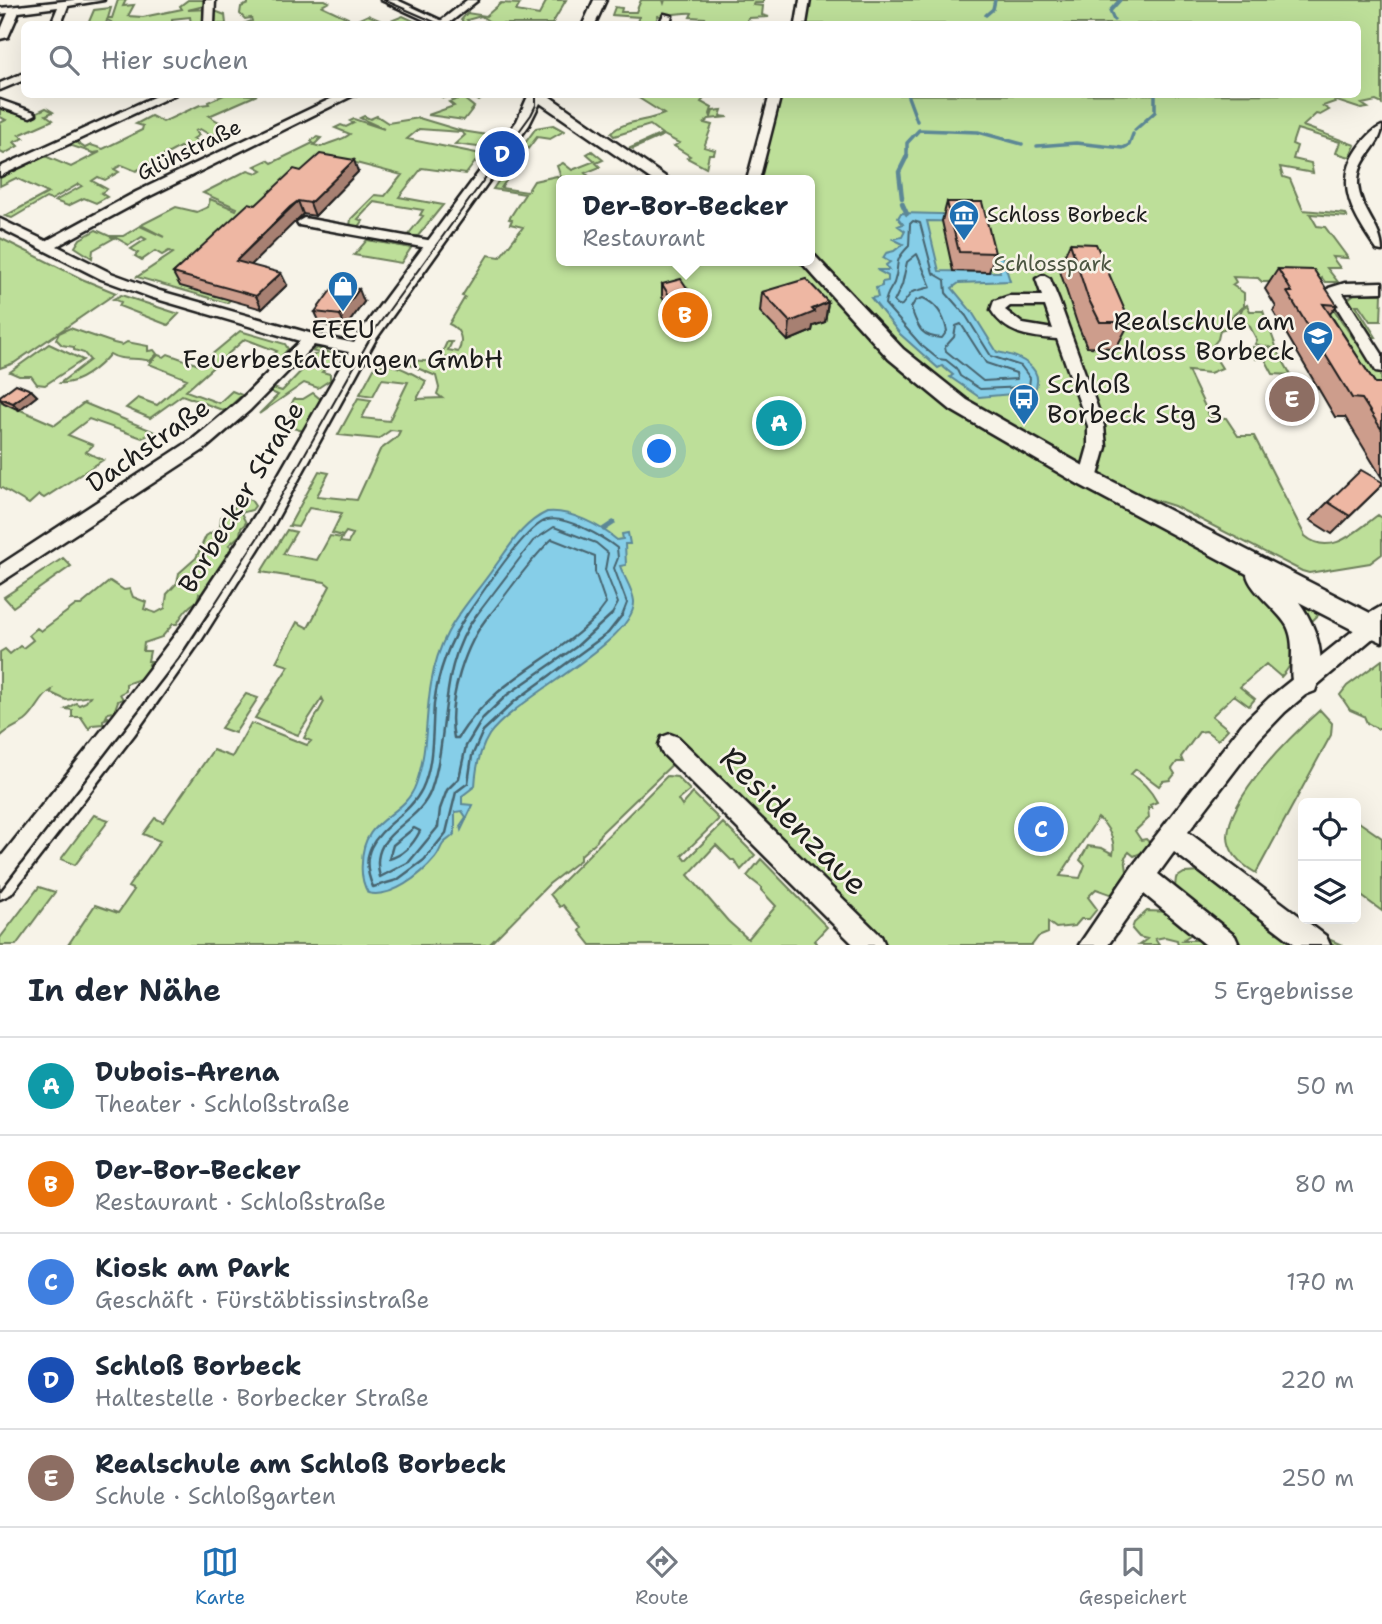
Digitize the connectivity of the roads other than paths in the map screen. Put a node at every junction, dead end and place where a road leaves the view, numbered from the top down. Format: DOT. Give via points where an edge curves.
graph roads {
  1 [pos="99,0"];
  2 [pos="210,0"];
  3 [pos="387,0"];
  4 [pos="473,0"];
  5 [pos="600,0"];
  6 [pos="805,0"];
  7 [pos="64,4"];
  8 [pos="16,9"];
  9 [pos="0,11"];
  10 [pos="57,21"];
  11 [pos="209,21"];
  12 [pos="435,21"];
  13 [pos="446,21"];
  14 [pos="590,21"];
  15 [pos="802,21"];
  16 [pos="3,37"];
  17 [pos="21,78"];
  18 [pos="0,88"];
  19 [pos="162,98"];
  20 [pos="343,98"];
  21 [pos="536,98"];
  22 [pos="541,98"];
  23 [pos="775,98"];
  24 [pos="0,103"];
  25 [pos="30,114"];
  26 [pos="1382,130"];
  27 [pos="0,172"];
  28 [pos="655,175"];
  29 [pos="753,175"];
  30 [pos="304,222"];
  31 [pos="0,223"];
  32 [pos="433,245"];
  33 [pos="47,246"];
  34 [pos="1382,247"];
  35 [pos="815,266"];
  36 [pos="1043,278"];
  37 [pos="1382,288"];
  38 [pos="1052,301"];
  39 [pos="1065,335"];
  40 [pos="311,339"];
  41 [pos="359,349"];
  42 [pos="1382,367"];
  43 [pos="1088,479"];
  44 [pos="1247,564"];
  45 [pos="0,575"];
  46 [pos="1379,626"];
  47 [pos="1305,682"];
  48 [pos="670,745"];
  49 [pos="1172,835"];
  50 [pos="1141,876"];
  51 [pos="0,883"];
  52 [pos="872,945"];
  53 [pos="1092,945"];
  54 [pos="1226,945"];
  55 [pos="1317,945"];
  1 -- 7 [label="street"];
  2 -- 11 [label="street"];
  3 -- 12 [label="street"];
  4 -- 13 [label="street"];
  5 -- 14 [label="street"];
  6 -- 15 [label="street"];
  7 -- 8 [label="street"];
  7 -- 10 [label="street"];
  8 -- 9 [label="street"];
  8 -- 16 [label="street"];
  17 -- 18 [label="street"];
  19 -- 27 [label="street"];
  20 -- 33 [label="street, Glühstraße"];
  21 -- 32 [label="street, Borbecker Straße" via="529,115"];
  22 -- 28 [label="street"];
  23 -- 29 [label="street"];
  24 -- 25 [label="street"];
  26 -- 34 [label="street" via="1356,157 1352,178 1364,220"];
  30 -- 32 [label="street"];
  31 -- 33 [label="street"];
  32 -- 41 [label="street, Borbecker Straße"];
  33 -- 40 [label="street" via="155,294"];
  35 -- 43 [label="street" via="887,346 932,385"];
  36 -- 38 [label="street"];
  37 -- 42 [label="street" via="1334,291"];
  38 -- 39 [label="street"];
  38 -- 39 [label="street" via="1009,301 999,304 998,310 1018,328"];
  39 -- 43 [label="street" via="1096,426 1096,453"];
  40 -- 41 [label="street"];
  40 -- 45 [label="street, Dachstraße" via="205,439"];
  41 -- 51 [label="street, Borbecker Straße" via="264,521 208,608"];
  43 -- 44 [label="street"];
  44 -- 46 [label="street"];
  44 -- 47 [label="street" via="1284,601 1301,626 1309,650"];
  46 -- 47 [label="street"];
  47 -- 49 [label="street" via="1246,737"];
  48 -- 52 [label="street, Residenzaue"];
  49 -- 50 [label="street"];
  49 -- 55 [label="street"];
  50 -- 53 [label="street"];
  50 -- 54 [label="street"];
}
